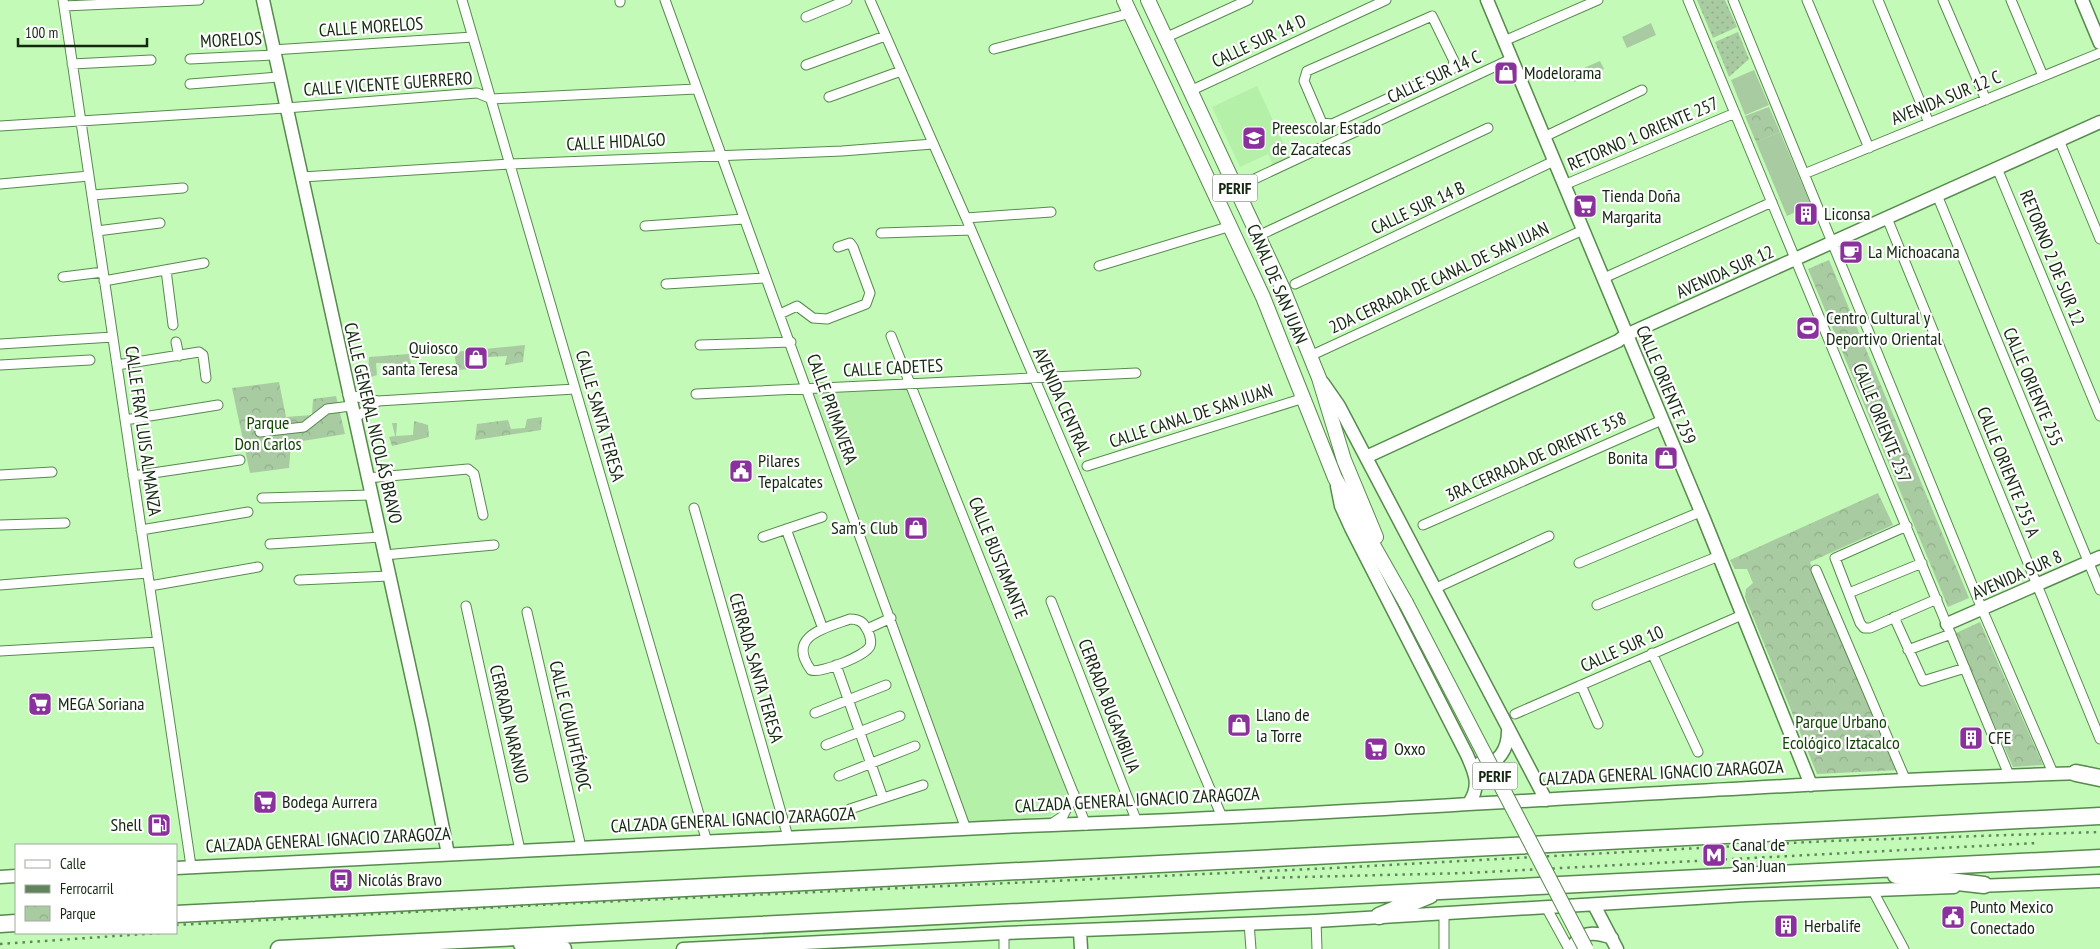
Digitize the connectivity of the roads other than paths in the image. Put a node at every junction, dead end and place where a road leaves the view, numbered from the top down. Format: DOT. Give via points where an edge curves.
graph roads {
  1 [pos="200,0"];
  2 [pos="263,0"];
  3 [pos="462,0"];
  4 [pos="665,0"];
  5 [pos="847,0"];
  6 [pos="870,0"];
  7 [pos="1124,0"];
  8 [pos="1148,0"];
  9 [pos="1248,0"];
  10 [pos="1386,0"];
  11 [pos="1487,0"];
  12 [pos="1598,0"];
  13 [pos="1688,0"];
  14 [pos="1733,0"];
  15 [pos="1807,0"];
  16 [pos="1878,0"];
  17 [pos="1943,0"];
  18 [pos="2011,0"];
  19 [pos="2082,0"];
  20 [pos="63,3"];
  21 [pos="1131,13"];
  22 [pos="806,17"];
  23 [pos="885,36"];
  24 [pos="472,37"];
  25 [pos="1165,38"];
  26 [pos="1504,41"];
  27 [pos="2100,43"];
  28 [pos="994,49"];
  29 [pos="273,52"];
  30 [pos="2100,53"];
  31 [pos="190,59"];
  32 [pos="1511,59"];
  33 [pos="151,60"];
  34 [pos="72,64"];
  35 [pos="806,65"];
  36 [pos="901,71"];
  37 [pos="2043,76"];
  38 [pos="278,77"];
  39 [pos="190,84"];
  40 [pos="1195,88"];
  41 [pos="696,89"];
  42 [pos="1642,90"];
  43 [pos="829,97"];
  44 [pos="492,99"];
  45 [pos="1986,100"];
  46 [pos="1379,104"];
  47 [pos="286,108"];
  48 [pos="1735,113"];
  49 [pos="1384,119"];
  50 [pos="81,121"];
  51 [pos="2100,122"];
  52 [pos="1929,123"];
  53 [pos="0,126"];
  54 [pos="1488,128"];
  55 [pos="1544,137"];
  56 [pos="2059,140"];
  57 [pos="933,144"];
  58 [pos="1868,148"];
  59 [pos="721,154"];
  60 [pos="1554,161"];
  61 [pos="511,164"];
  62 [pos="1998,168"];
  63 [pos="1804,174"];
  64 [pos="89,176"];
  65 [pos="302,177"];
  66 [pos="0,184"];
  67 [pos="1564,185"];
  68 [pos="183,188"];
  69 [pos="1235,188"];
  70 [pos="92,195"];
  71 [pos="1937,195"];
  72 [pos="1772,202"];
  73 [pos="1051,212"];
  74 [pos="966,218"];
  75 [pos="1887,218"];
  76 [pos="744,219"];
  77 [pos="160,223"];
  78 [pos="644,226"];
  79 [pos="1231,226"];
  80 [pos="971,230"];
  81 [pos="1583,230"];
  82 [pos="97,231"];
  83 [pos="882,233"];
  84 [pos="1258,236"];
  85 [pos="2100,239"];
  86 [pos="1832,242"];
  87 [pos="838,247"];
  88 [pos="1795,259"];
  89 [pos="204,263"];
  90 [pos="1099,266"];
  91 [pos="166,270"];
  92 [pos="104,276"];
  93 [pos="63,277"];
  94 [pos="765,278"];
  95 [pos="1604,278"];
  96 [pos="666,284"];
  97 [pos="1295,284"];
  98 [pos="780,314"];
  99 [pos="173,325"];
  100 [pos="1626,335"];
  101 [pos="891,336"];
  102 [pos="113,337"];
  103 [pos="176,342"];
  104 [pos="791,342"];
  105 [pos="0,344"];
  106 [pos="700,345"];
  107 [pos="179,356"];
  108 [pos="1310,356"];
  109 [pos="90,360"];
  110 [pos="0,365"];
  111 [pos="117,365"];
  112 [pos="1136,373"];
  113 [pos="1032,377"];
  114 [pos="206,378"];
  115 [pos="1319,378"];
  116 [pos="912,383"];
  117 [pos="807,388"];
  118 [pos="575,389"];
  119 [pos="696,394"];
  120 [pos="1304,398"];
  121 [pos="349,401"];
  122 [pos="378,401"];
  123 [pos="218,405"];
  124 [pos="2100,416"];
  125 [pos="354,419"];
  126 [pos="125,420"];
  127 [pos="1662,420"];
  128 [pos="260,432"];
  129 [pos="1366,457"];
  130 [pos="240,460"];
  131 [pos="1087,466"];
  132 [pos="52,472"];
  133 [pos="0,475"];
  134 [pos="133,476"];
  135 [pos="367,478"];
  136 [pos="1335,478"];
  137 [pos="371,495"];
  138 [pos="262,498"];
  139 [pos="694,508"];
  140 [pos="248,512"];
  141 [pos="1700,512"];
  142 [pos="483,515"];
  143 [pos="822,517"];
  144 [pos="65,523"];
  145 [pos="0,525"];
  146 [pos="1423,525"];
  147 [pos="1907,526"];
  148 [pos="786,529"];
  149 [pos="141,530"];
  150 [pos="1549,536"];
  151 [pos="381,537"];
  152 [pos="763,538"];
  153 [pos="270,544"];
  154 [pos="494,545"];
  155 [pos="384,554"];
  156 [pos="1719,556"];
  157 [pos="2094,560"];
  158 [pos="1579,563"];
  159 [pos="1922,563"];
  160 [pos="258,567"];
  161 [pos="1389,570"];
  162 [pos="1816,570"];
  163 [pos="148,573"];
  164 [pos="389,576"];
  165 [pos="299,580"];
  166 [pos="0,585"];
  167 [pos="2037,585"];
  168 [pos="150,586"];
  169 [pos="1434,589"];
  170 [pos="2100,590"];
  171 [pos="1848,593"];
  172 [pos="1936,599"];
  173 [pos="1051,601"];
  174 [pos="1597,605"];
  175 [pos="466,606"];
  176 [pos="1982,609"];
  177 [pos="527,612"];
  178 [pos="1742,615"];
  179 [pos="1894,617"];
  180 [pos="891,618"];
  181 [pos="823,629"];
  182 [pos="867,629"];
  183 [pos="1949,629"];
  184 [pos="158,642"];
  185 [pos="0,650"];
  186 [pos="1908,650"];
  187 [pos="1652,653"];
  188 [pos="836,664"];
  189 [pos="1965,668"];
  190 [pos="886,685"];
  191 [pos="1581,686"];
  192 [pos="848,700"];
  193 [pos="815,713"];
  194 [pos="1515,714"];
  195 [pos="900,716"];
  196 [pos="1598,724"];
  197 [pos="1508,731"];
  198 [pos="859,733"];
  199 [pos="2100,739"];
  200 [pos="826,746"];
  201 [pos="916,746"];
  202 [pos="1698,752"];
  203 [pos="1468,755"];
  204 [pos="870,764"];
  205 [pos="2100,772"];
  206 [pos="2053,773"];
  207 [pos="2076,773"];
  208 [pos="2009,775"];
  209 [pos="839,776"];
  210 [pos="2100,778"];
  211 [pos="1906,780"];
  212 [pos="923,785"];
  213 [pos="1811,785"];
  214 [pos="1074,794"];
  215 [pos="883,798"];
  216 [pos="1546,800"];
  217 [pos="1469,803"];
  218 [pos="850,809"];
  219 [pos="2100,816"];
  220 [pos="1222,817"];
  221 [pos="1137,822"];
  222 [pos="1049,825"];
  223 [pos="1086,825"];
  224 [pos="966,829"];
  225 [pos="788,837"];
  226 [pos="707,842"];
  227 [pos="581,847"];
  228 [pos="520,850"];
  229 [pos="448,854"];
  230 [pos="2100,858"];
  231 [pos="191,866"];
  232 [pos="178,868"];
  233 [pos="1875,869"];
  234 [pos="0,876"];
  235 [pos="15,876"];
  236 [pos="2100,881"];
  237 [pos="1984,885"];
  238 [pos="1440,891"];
  239 [pos="1873,891"];
  240 [pos="1594,905"];
  241 [pos="1546,907"];
  242 [pos="178,914"];
  243 [pos="1444,914"];
  244 [pos="1379,916"];
  245 [pos="1316,921"];
  246 [pos="15,923"];
  247 [pos="1250,923"];
  248 [pos="0,924"];
  249 [pos="1080,931"];
  250 [pos="1004,933"];
  251 [pos="478,939"];
  252 [pos="891,943"];
  253 [pos="1614,944"];
  254 [pos="718,948"];
  255 [pos="279,949"];
  256 [pos="563,949"];
  257 [pos="683,949"];
  258 [pos="1004,949"];
  259 [pos="1081,949"];
  260 [pos="1250,949"];
  261 [pos="1317,949"];
  262 [pos="1444,949"];
  263 [pos="1570,949"];
  264 [pos="1586,949"];
  265 [pos="1904,949"];
  1 -- 20 [label="street"];
  2 -- 29 [label="main road, CALLE GENERAL NICOLÁS BRAVO"];
  3 -- 24 [label="street, CALLE SANTA TERESA"];
  4 -- 41 [label="street, CALLE PRIMAVERA"];
  5 -- 22 [label="street"];
  6 -- 23 [label="street, AVENIDA CENTRAL"];
  7 -- 21 [label="main road, CANAL DE SAN JUAN / PERIF"];
  8 -- 25 [label="main road, CANAL DE SAN JUAN / PERIF"];
  9 -- 25 [label="street"];
  10 -- 40 [label="street, CALLE SUR 14 D"];
  11 -- 26 [label="main road, CALLE ORIENTE 259"];
  12 -- 26 [label="street"];
  13 -- 48 [label="street, CALLE ORIENTE 257"];
  14 -- 63 [label="street, CALLE ORIENTE 257"];
  15 -- 58 [label="street"];
  16 -- 52 [label="street"];
  17 -- 45 [label="street"];
  18 -- 37 [label="street"];
  19 -- 27 [label="main road"];
  20 -- 34 [label="street, CALLE FRAY LUIS ALMANZA"];
  21 -- 28 [label="street"];
  21 -- 79 [label="main road, CANAL DE SAN JUAN / PERIF"];
  23 -- 35 [label="street"];
  23 -- 36 [label="street, AVENIDA CENTRAL"];
  24 -- 29 [label="street, CALLE MORELOS"];
  24 -- 44 [label="street, CALLE SANTA TERESA"];
  25 -- 40 [label="main road, CANAL DE SAN JUAN / PERIF"];
  26 -- 32 [label="main road, CALLE ORIENTE 259"];
  29 -- 31 [label="street, MORELOS"];
  29 -- 38 [label="main road, CALLE GENERAL NICOLÁS BRAVO"];
  30 -- 37 [label="street, AVENIDA SUR 12 C"];
  32 -- 49 [label="street, CALLE SUR 14 C"];
  32 -- 55 [label="main road, CALLE ORIENTE 259"];
  33 -- 34 [label="street"];
  34 -- 50 [label="street, CALLE FRAY LUIS ALMANZA"];
  36 -- 43 [label="street"];
  36 -- 57 [label="street, AVENIDA CENTRAL"];
  37 -- 45 [label="street, AVENIDA SUR 12 C"];
  38 -- 39 [label="street"];
  38 -- 47 [label="main road, CALLE GENERAL NICOLÁS BRAVO"];
  40 -- 69 [label="main road, CANAL DE SAN JUAN / PERIF"];
  41 -- 44 [label="street, CALLE VICENTE GUERRERO"];
  41 -- 59 [label="street, CALLE PRIMAVERA"];
  42 -- 55 [label="street"];
  44 -- 47 [label="street, CALLE VICENTE GUERRERO" via="477,93"];
  44 -- 61 [label="street, CALLE SANTA TERESA"];
  45 -- 52 [label="street, AVENIDA SUR 12 C"];
  46 -- 46 [label="street" via="1325,125 1304,81 1305,74 1432,16 1454,67"];
  46 -- 49 [label="street"];
  47 -- 50 [label="street, CALLE VICENTE GUERRERO"];
  47 -- 65 [label="main road, CALLE GENERAL NICOLÁS BRAVO"];
  48 -- 67 [label="street, RETORNO 1 ORIENTE 257"];
  48 -- 72 [label="street, CALLE ORIENTE 257"];
  49 -- 69 [label="street, CALLE SUR 14 C"];
  50 -- 53 [label="street, CALLE VICENTE GUERRERO"];
  50 -- 64 [label="street, CALLE FRAY LUIS ALMANZA"];
  51 -- 56 [label="main road, AVENIDA SUR 12"];
  52 -- 58 [label="street, AVENIDA SUR 12 C"];
  54 -- 84 [label="street"];
  55 -- 60 [label="main road, CALLE ORIENTE 259"];
  56 -- 62 [label="main road, AVENIDA SUR 12"];
  56 -- 85 [label="street"];
  57 -- 59 [label="street, CALLE HIDALGO" via="842,151"];
  57 -- 74 [label="street, AVENIDA CENTRAL"];
  58 -- 63 [label="street, AVENIDA SUR 12 C"];
  59 -- 61 [label="street, CALLE HIDALGO"];
  59 -- 76 [label="street, CALLE PRIMAVERA"];
  60 -- 67 [label="main road, CALLE ORIENTE 259"];
  60 -- 97 [label="street, CALLE SUR 14 B"];
  61 -- 65 [label="street, CALLE HIDALGO"];
  61 -- 118 [label="street, CALLE SANTA TERESA"];
  62 -- 71 [label="main road, AVENIDA SUR 12"];
  62 -- 124 [label="street, RETORNO 2 DE SUR 12"];
  63 -- 86 [label="street, CALLE ORIENTE 257"];
  64 -- 66 [label="street"];
  64 -- 70 [label="street, CALLE FRAY LUIS ALMANZA"];
  65 -- 121 [label="main road, CALLE GENERAL NICOLÁS BRAVO"];
  67 -- 81 [label="main road, CALLE ORIENTE 259"];
  68 -- 70 [label="street"];
  69 -- 84 [label="main road, CANAL DE SAN JUAN / PERIF"];
  70 -- 82 [label="street, CALLE FRAY LUIS ALMANZA"];
  71 -- 75 [label="main road, AVENIDA SUR 12"];
  71 -- 157 [label="street, CALLE ORIENTE 255"];
  72 -- 88 [label="street, CALLE ORIENTE 257"];
  72 -- 95 [label="street"];
  73 -- 74 [label="street"];
  74 -- 80 [label="street, AVENIDA CENTRAL"];
  75 -- 86 [label="main road, AVENIDA SUR 12"];
  75 -- 167 [label="street, CALLE ORIENTE 255 A"];
  76 -- 78 [label="street"];
  76 -- 94 [label="street, CALLE PRIMAVERA"];
  77 -- 82 [label="street"];
  79 -- 90 [label="street"];
  79 -- 120 [label="main road, CANAL DE SAN JUAN / PERIF"];
  80 -- 83 [label="street"];
  80 -- 113 [label="street, AVENIDA CENTRAL"];
  81 -- 95 [label="main road, CALLE ORIENTE 259"];
  81 -- 108 [label="street, 2DA CERRADA DE CANAL DE SAN JUAN"];
  82 -- 92 [label="street, CALLE FRAY LUIS ALMANZA"];
  84 -- 108 [label="main road, CANAL DE SAN JUAN / PERIF"];
  86 -- 88 [label="main road, AVENIDA SUR 12"];
  86 -- 176 [label="street, CALLE ORIENTE 257"];
  87 -- 98 [label="street" via="850,244 854,247 870,293 868,301 827,319 813,318 797,306"];
  88 -- 100 [label="main road, AVENIDA SUR 12"];
  88 -- 147 [label="street, CALLE ORIENTE 257"];
  89 -- 91 [label="street"];
  91 -- 92 [label="street"];
  91 -- 99 [label="street"];
  92 -- 93 [label="street"];
  92 -- 102 [label="street, CALLE FRAY LUIS ALMANZA"];
  94 -- 96 [label="street"];
  94 -- 98 [label="street, CALLE PRIMAVERA"];
  95 -- 100 [label="main road, CALLE ORIENTE 259"];
  98 -- 104 [label="street, CALLE PRIMAVERA"];
  100 -- 127 [label="main road, CALLE ORIENTE 259"];
  100 -- 129 [label="main road, AVENIDA SUR 12"];
  101 -- 116 [label="street, CALLE BUSTAMANTE"];
  102 -- 105 [label="street"];
  102 -- 111 [label="street, CALLE FRAY LUIS ALMANZA"];
  103 -- 107 [label="street"];
  104 -- 106 [label="street"];
  104 -- 117 [label="street, CALLE PRIMAVERA"];
  107 -- 111 [label="street"];
  107 -- 114 [label="street" via="201,352"];
  108 -- 115 [label="main road, CANAL DE SAN JUAN / PERIF"];
  109 -- 110 [label="street"];
  111 -- 126 [label="street, CALLE FRAY LUIS ALMANZA"];
  112 -- 113 [label="street, CALLE CADETES"];
  113 -- 116 [label="street, CALLE CADETES"];
  113 -- 220 [label="street, AVENIDA CENTRAL"];
  115 -- 129 [label="main road, CANAL DE SAN JUAN" via="1339,406"];
  115 -- 161 [label="main road, CANAL DE SAN JUAN / PERIF" via="1344,460"];
  116 -- 117 [label="street, CALLE CADETES"];
  116 -- 214 [label="street, CALLE BUSTAMANTE"];
  117 -- 119 [label="street, CALLE CADETES"];
  117 -- 180 [label="street, CALLE PRIMAVERA"];
  118 -- 122 [label="street"];
  118 -- 226 [label="street, CALLE SANTA TERESA"];
  120 -- 131 [label="street, CALLE CANAL DE SAN JUAN"];
  120 -- 136 [label="main road, CANAL DE SAN JUAN / PERIF"];
  121 -- 122 [label="street"];
  121 -- 125 [label="main road, CALLE GENERAL NICOLÁS BRAVO"];
  121 -- 128 [label="street" via="327,409 302,427"];
  122 -- 125 [label="street"];
  123 -- 126 [label="street"];
  125 -- 135 [label="main road, CALLE GENERAL NICOLÁS BRAVO"];
  126 -- 134 [label="street, CALLE FRAY LUIS ALMANZA"];
  127 -- 141 [label="main road, CALLE ORIENTE 259"];
  127 -- 146 [label="street, 3RA CERRADA DE ORIENTE 358"];
  129 -- 169 [label="main road, CANAL DE SAN JUAN"];
  130 -- 134 [label="street"];
  132 -- 133 [label="street"];
  134 -- 149 [label="street, CALLE FRAY LUIS ALMANZA"];
  135 -- 137 [label="main road, CALLE GENERAL NICOLÁS BRAVO"];
  135 -- 142 [label="street" via="468,469 474,474"];
  136 -- 161 [label="main road, CANAL DE SAN JUAN / PERIF"];
  136 -- 203 [label="main road, CANAL DE SAN JUAN" via="1341,506 1351,528"];
  137 -- 138 [label="street"];
  137 -- 151 [label="main road, CALLE GENERAL NICOLÁS BRAVO"];
  139 -- 225 [label="street, CERRADA SANTA TERESA"];
  140 -- 149 [label="street"];
  141 -- 156 [label="main road, CALLE ORIENTE 259"];
  141 -- 158 [label="street"];
  143 -- 148 [label="street"];
  144 -- 145 [label="street"];
  147 -- 159 [label="street, CALLE ORIENTE 257"];
  147 -- 171 [label="street" via="1835,558"];
  148 -- 152 [label="street"];
  148 -- 181 [label="street"];
  149 -- 163 [label="street, CALLE FRAY LUIS ALMANZA"];
  150 -- 169 [label="street"];
  151 -- 153 [label="street"];
  151 -- 155 [label="main road, CALLE GENERAL NICOLÁS BRAVO"];
  154 -- 155 [label="street"];
  155 -- 164 [label="main road, CALLE GENERAL NICOLÁS BRAVO"];
  156 -- 174 [label="street"];
  156 -- 178 [label="main road, CALLE ORIENTE 259"];
  157 -- 167 [label="main road, AVENIDA SUR 8"];
  157 -- 170 [label="street, CALLE ORIENTE 255"];
  159 -- 171 [label="street"];
  159 -- 172 [label="street, CALLE ORIENTE 257"];
  160 -- 168 [label="street"];
  161 -- 264 [label="main road, CANAL DE SAN JUAN / PERIF, bridge"];
  162 -- 211 [label="street"];
  163 -- 166 [label="street"];
  163 -- 168 [label="street, CALLE FRAY LUIS ALMANZA"];
  164 -- 165 [label="street"];
  164 -- 229 [label="main road, CALLE GENERAL NICOLÁS BRAVO"];
  167 -- 176 [label="main road, AVENIDA SUR 8"];
  167 -- 199 [label="street, CALLE ORIENTE 255 A"];
  168 -- 184 [label="street, CALLE FRAY LUIS ALMANZA"];
  169 -- 197 [label="main road, CANAL DE SAN JUAN"];
  171 -- 179 [label="street" via="1864,628"];
  172 -- 179 [label="street"];
  172 -- 183 [label="street, CALLE ORIENTE 257"];
  173 -- 221 [label="street, CERRADA BUGAMBILIA"];
  175 -- 228 [label="street, CERRADA NARANJO"];
  176 -- 183 [label="main road, AVENIDA SUR 8"];
  176 -- 206 [label="street, CALLE ORIENTE 257"];
  177 -- 227 [label="street, CALLE CUAUHTÉMOC"];
  178 -- 187 [label="street, CALLE SUR 10"];
  178 -- 213 [label="main road, CALLE ORIENTE 259"];
  179 -- 186 [label="street"];
  180 -- 182 [label="street"];
  180 -- 224 [label="street, CALLE PRIMAVERA"];
  181 -- 182 [label="street" via="850,619"];
  181 -- 188 [label="street" via="805,639 802,645 809,667 816,672"];
  182 -- 188 [label="street" via="871,642 868,649 859,656"];
  183 -- 186 [label="street"];
  183 -- 189 [label="street, CALLE ORIENTE 257"];
  184 -- 185 [label="street"];
  184 -- 231 [label="street, CALLE FRAY LUIS ALMANZA"];
  186 -- 189 [label="street" via="1923,681"];
  187 -- 191 [label="street, CALLE SUR 10"];
  187 -- 202 [label="street"];
  188 -- 192 [label="street"];
  189 -- 208 [label="street, CALLE ORIENTE 257"];
  190 -- 192 [label="street"];
  191 -- 194 [label="street, CALLE SUR 10"];
  191 -- 196 [label="street"];
  192 -- 193 [label="street"];
  192 -- 198 [label="street"];
  195 -- 198 [label="street"];
  197 -- 203 [label="main road" via="1506,749 1493,761 1478,763"];
  197 -- 216 [label="main road, CANAL DE SAN JUAN"];
  198 -- 200 [label="street"];
  198 -- 204 [label="street"];
  201 -- 204 [label="street"];
  203 -- 217 [label="main road, CANAL DE SAN JUAN" via="1478,783"];
  204 -- 209 [label="street"];
  204 -- 215 [label="street"];
  205 -- 207 [label="main road, CALZADA GENERAL IGNACIO ZARAGOZA"];
  206 -- 207 [label="main road, CALZADA GENERAL IGNACIO ZARAGOZA"];
  206 -- 208 [label="main road, CALZADA GENERAL IGNACIO ZARAGOZA"];
  207 -- 210 [label="highway"];
  208 -- 211 [label="main road, CALZADA GENERAL IGNACIO ZARAGOZA"];
  211 -- 213 [label="main road, CALZADA GENERAL IGNACIO ZARAGOZA"];
  212 -- 215 [label="street"];
  213 -- 216 [label="main road, CALZADA GENERAL IGNACIO ZARAGOZA"];
  214 -- 222 [label="street" via="1063,816"];
  214 -- 223 [label="street, CALLE BUSTAMANTE"];
  215 -- 218 [label="street"];
  216 -- 217 [label="main road, CALZADA GENERAL IGNACIO ZARAGOZA"];
  217 -- 220 [label="main road, CALZADA GENERAL IGNACIO ZARAGOZA"];
  219 -- 242 [label="highway"];
  220 -- 221 [label="main road, CALZADA GENERAL IGNACIO ZARAGOZA"];
  221 -- 223 [label="main road, CALZADA GENERAL IGNACIO ZARAGOZA"];
  222 -- 223 [label="main road, CALZADA GENERAL IGNACIO ZARAGOZA"];
  222 -- 224 [label="main road, CALZADA GENERAL IGNACIO ZARAGOZA"];
  224 -- 225 [label="main road, CALZADA GENERAL IGNACIO ZARAGOZA"];
  225 -- 226 [label="main road, CALZADA GENERAL IGNACIO ZARAGOZA"];
  226 -- 227 [label="main road, CALZADA GENERAL IGNACIO ZARAGOZA"];
  227 -- 228 [label="main road, CALZADA GENERAL IGNACIO ZARAGOZA"];
  228 -- 229 [label="main road, CALZADA GENERAL IGNACIO ZARAGOZA"];
  229 -- 231 [label="main road, CALZADA GENERAL IGNACIO ZARAGOZA"];
  230 -- 233 [label="highway"];
  231 -- 232 [label="main road, CALZADA GENERAL IGNACIO ZARAGOZA"];
  233 -- 237 [label="highway" via="1898,876"];
  233 -- 238 [label="highway"];
  234 -- 235 [label="main road"];
  236 -- 237 [label="main road"];
  237 -- 239 [label="main road"];
  238 -- 244 [label="highway"];
  238 -- 251 [label="highway"];
  239 -- 240 [label="main road"];
  239 -- 265 [label="street"];
  240 -- 241 [label="main road"];
  240 -- 253 [label="main road"];
  241 -- 243 [label="main road"];
  241 -- 263 [label="street"];
  243 -- 244 [label="main road"];
  243 -- 262 [label="street"];
  244 -- 245 [label="main road"];
  245 -- 247 [label="main road"];
  245 -- 261 [label="street"];
  246 -- 248 [label="highway"];
  247 -- 249 [label="main road"];
  247 -- 260 [label="street"];
  249 -- 250 [label="main road"];
  249 -- 259 [label="main road"];
  250 -- 252 [label="main road"];
  250 -- 258 [label="street"];
  251 -- 255 [label="highway"];
  251 -- 256 [label="highway"];
  252 -- 254 [label="main road"];
  253 -- 263 [label="main road" via="1595,932 1577,940"];
  254 -- 257 [label="main road"];
}
